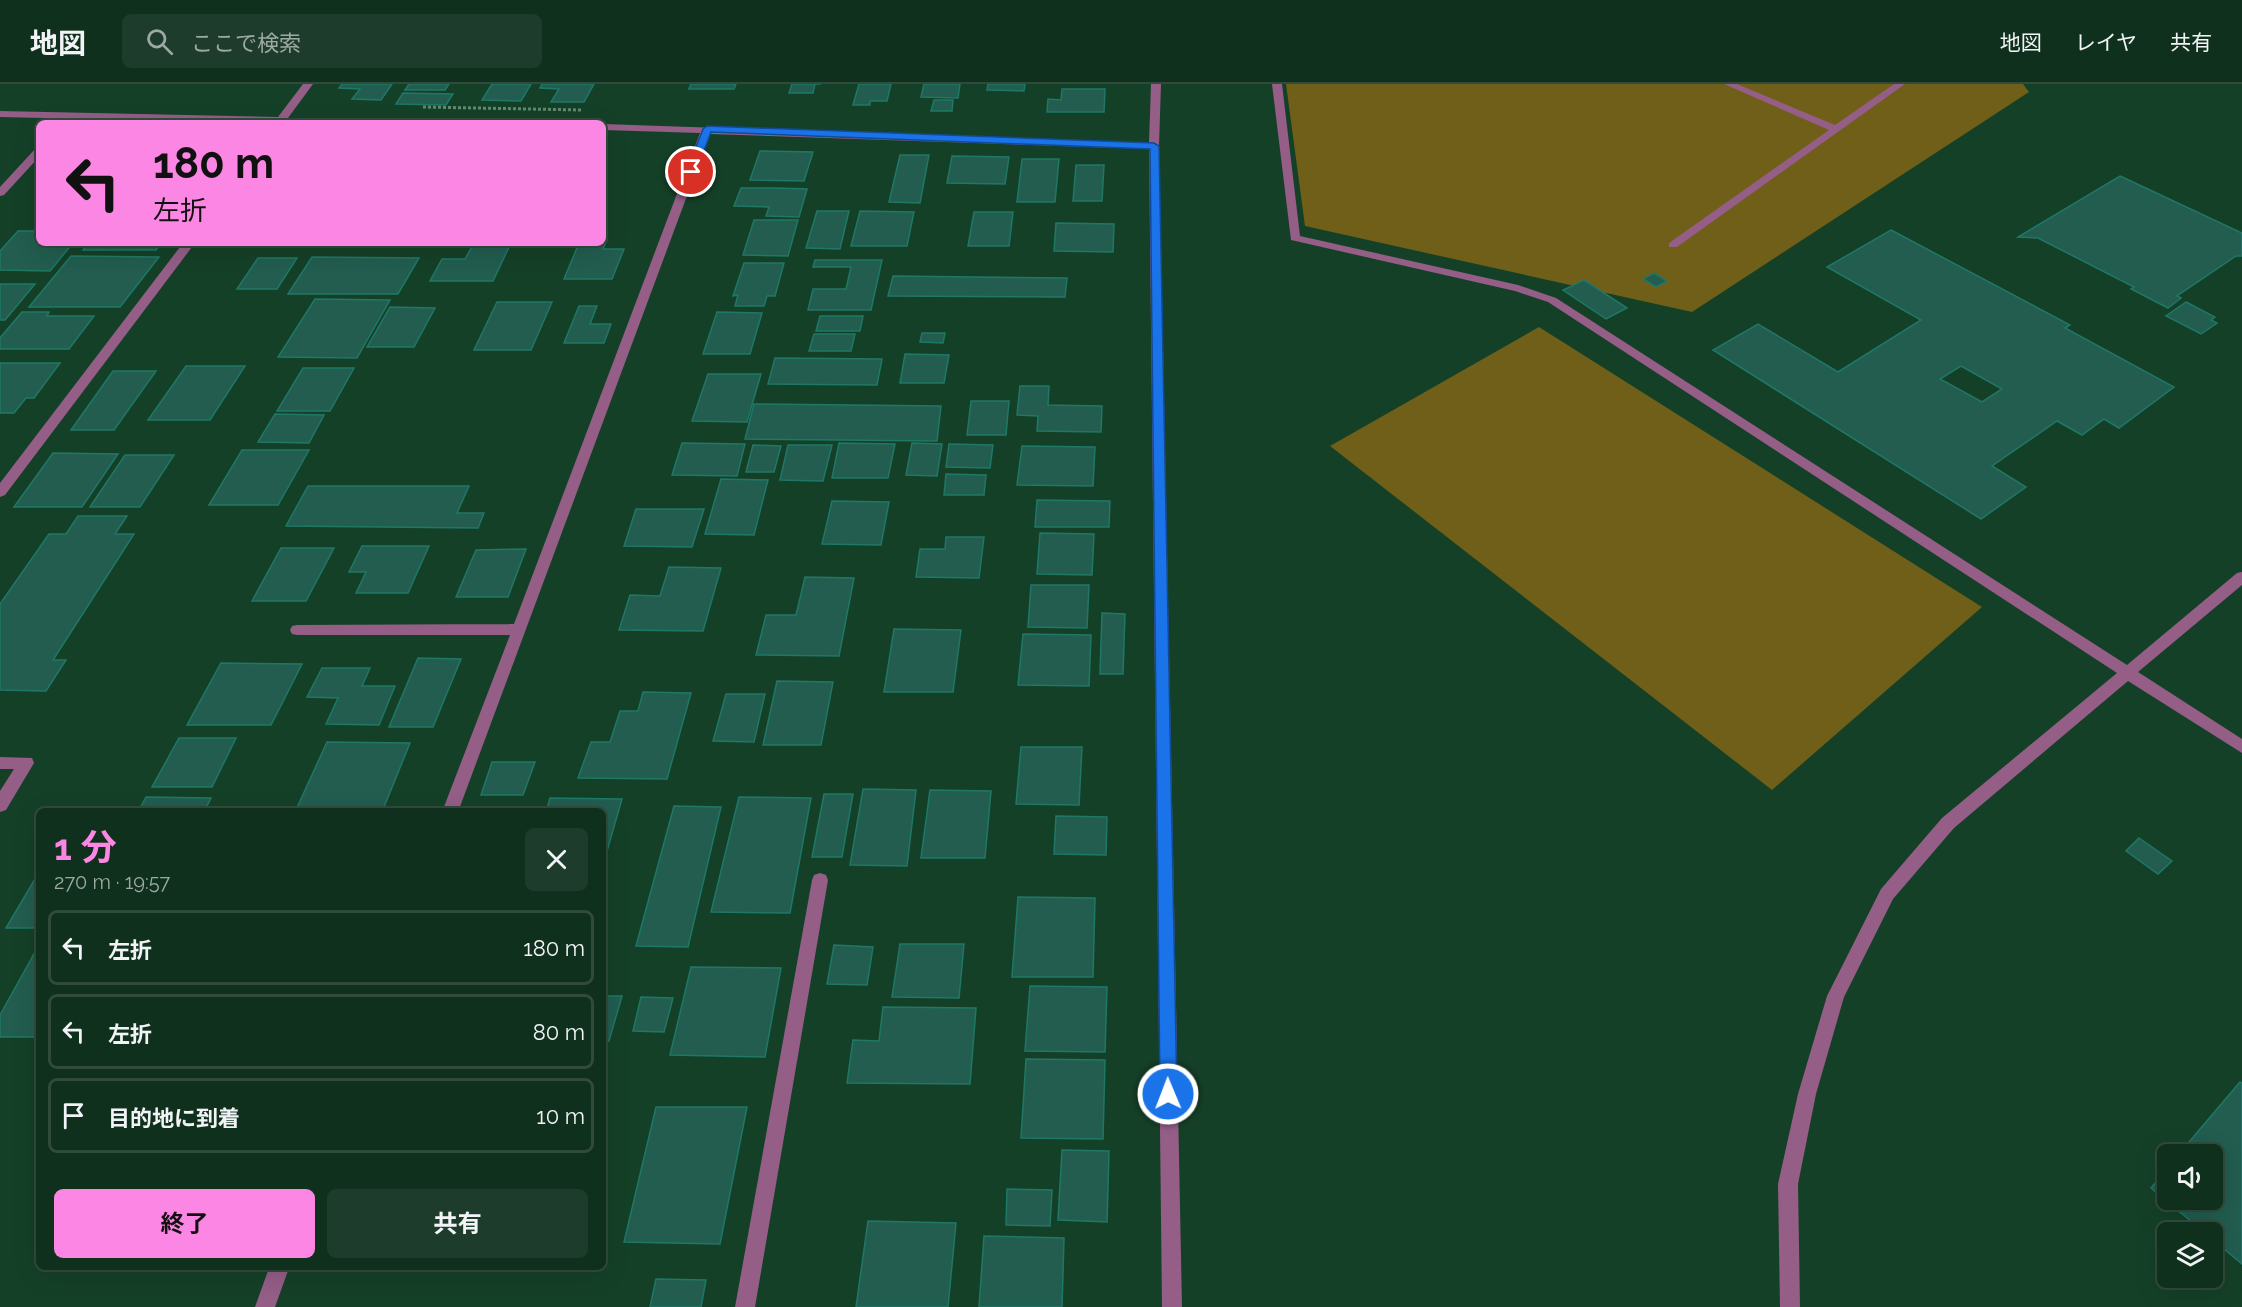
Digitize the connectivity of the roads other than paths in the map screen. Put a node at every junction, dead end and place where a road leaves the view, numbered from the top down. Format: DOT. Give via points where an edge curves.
graph roads {
  1 [pos="308,84"];
  2 [pos="1156,84"];
  3 [pos="1277,84"];
  4 [pos="1729,84"];
  5 [pos="1900,84"];
  6 [pos="0,114"];
  7 [pos="68,119"];
  8 [pos="139,120"];
  9 [pos="281,120"];
  10 [pos="606,127"];
  11 [pos="707,129"];
  12 [pos="1836,129"];
  13 [pos="1154,146"];
  14 [pos="36,154"];
  15 [pos="0,193"];
  16 [pos="1673,245"];
  17 [pos="187,246"];
  18 [pos="0,492"];
  19 [pos="2242,577"];
  20 [pos="519,629"];
  21 [pos="297,630"];
  22 [pos="2129,674"];
  23 [pos="2242,747"];
  24 [pos="0,763"];
  25 [pos="0,805"];
  26 [pos="452,808"];
  27 [pos="820,880"];
  28 [pos="278,1270"];
  29 [pos="264,1307"];
  30 [pos="745,1307"];
  31 [pos="1172,1307"];
  32 [pos="1790,1307"];
  1 -- 9 [label="street"];
  2 -- 13 [label="street"];
  3 -- 22 [label="street" via="1295,238 1518,288 1552,300"];
  4 -- 12 [label="street"];
  5 -- 12 [label="street"];
  6 -- 7 [label="street"];
  7 -- 8 [label="street"];
  10 -- 11 [label="street"];
  11 -- 13 [label="street"];
  11 -- 20 [label="street"];
  12 -- 16 [label="street"];
  13 -- 31 [label="street"];
  14 -- 15 [label="street"];
  17 -- 18 [label="street"];
  19 -- 22 [label="street"];
  20 -- 21 [label="street"];
  20 -- 26 [label="street"];
  22 -- 23 [label="street"];
  22 -- 32 [label="street" via="1948,824 1887,894 1836,996 1807,1094 1788,1184"];
  24 -- 25 [label="street" via="26,763"];
  27 -- 30 [label="street"];
  28 -- 29 [label="street"];
}
